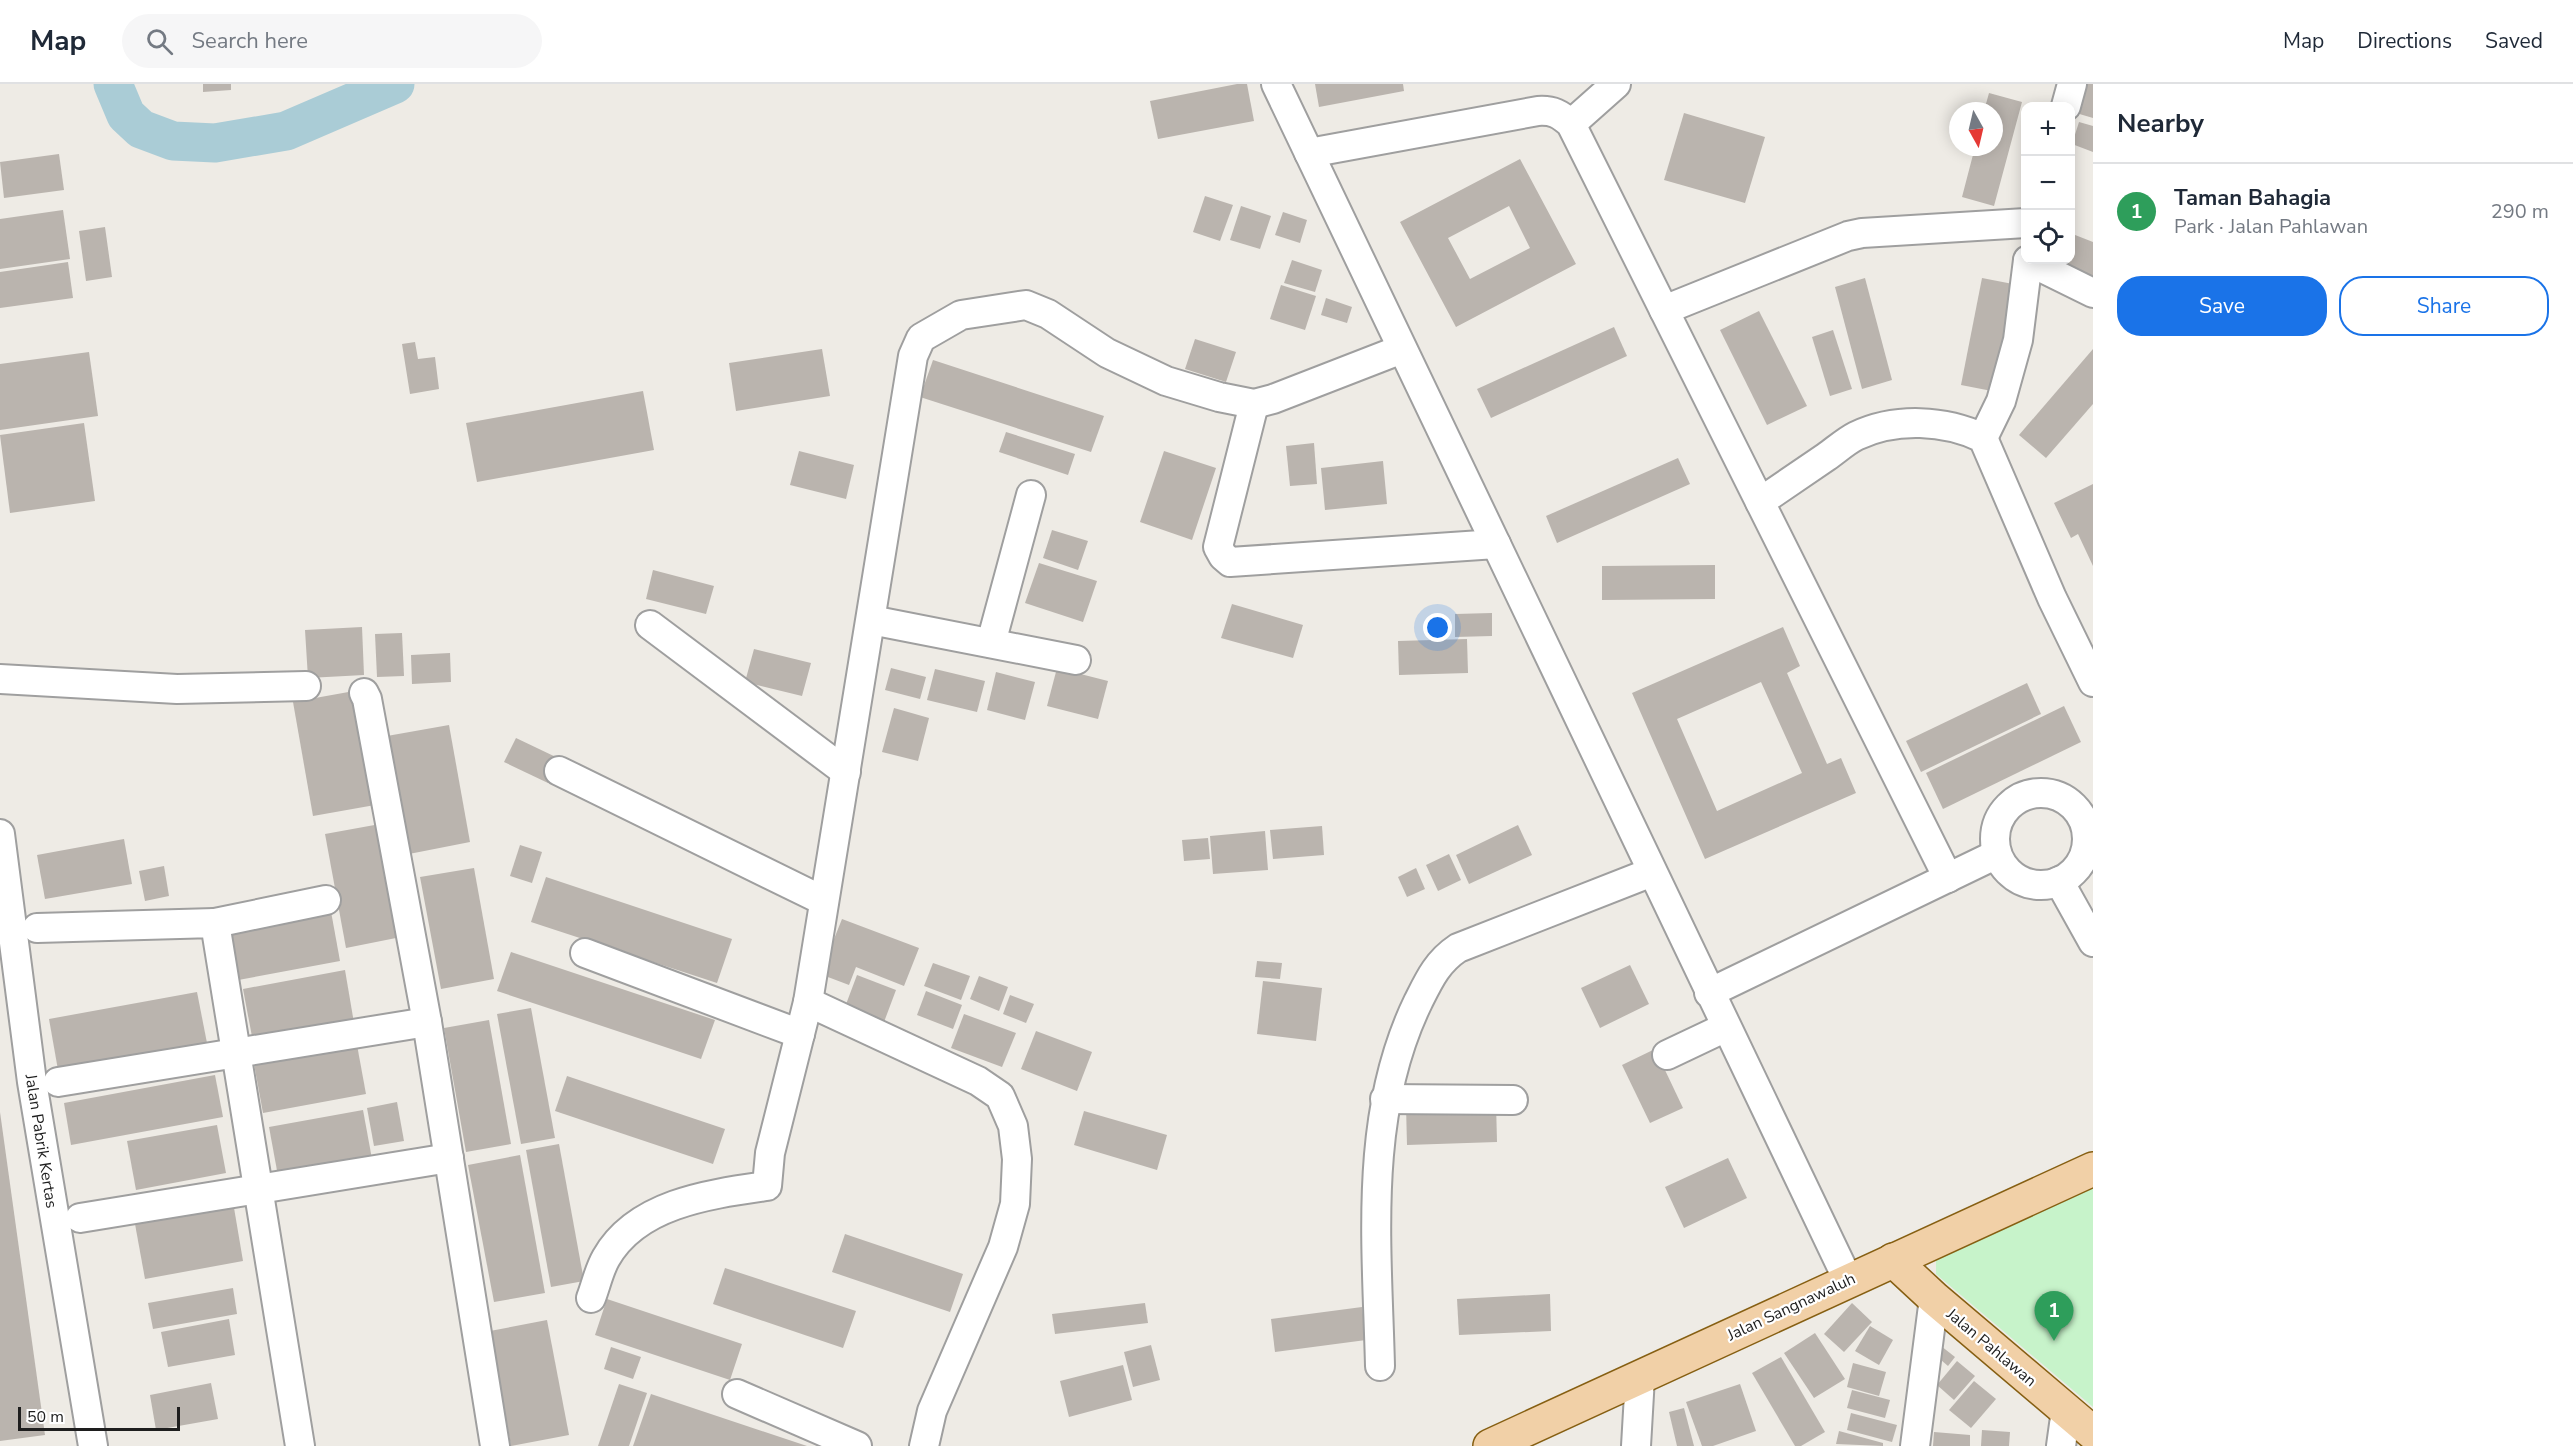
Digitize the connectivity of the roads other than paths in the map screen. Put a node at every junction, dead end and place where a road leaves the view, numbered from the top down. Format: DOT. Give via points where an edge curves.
graph roads {
  1 [pos="1276,84"];
  2 [pos="1616,84"];
  3 [pos="2072,84"];
  4 [pos="2067,102"];
  5 [pos="1571,124"];
  6 [pos="1309,153"];
  7 [pos="2021,223"];
  8 [pos="2028,264"];
  9 [pos="2036,264"];
  10 [pos="2093,293"];
  11 [pos="1664,310"];
  12 [pos="1402,349"];
  13 [pos="1254,404"];
  14 [pos="1983,438"];
  15 [pos="1031,495"];
  16 [pos="1760,502"];
  17 [pos="1496,544"];
  18 [pos="871,620"];
  19 [pos="650,625"];
  20 [pos="991,643"];
  21 [pos="1076,660"];
  22 [pos="0,679"];
  23 [pos="2093,682"];
  24 [pos="306,686"];
  25 [pos="364,693"];
  26 [pos="559,771"];
  27 [pos="846,772"];
  28 [pos="2087,816"];
  29 [pos="0,834"];
  30 [pos="1997,854"];
  31 [pos="1652,872"];
  32 [pos="1948,878"];
  33 [pos="2059,881"];
  34 [pos="326,900"];
  35 [pos="824,902"];
  36 [pos="215,923"];
  37 [pos="37,928"];
  38 [pos="2093,942"];
  39 [pos="585,953"];
  40 [pos="1710,993"];
  41 [pos="808,1002"];
  42 [pos="427,1022"];
  43 [pos="1725,1027"];
  44 [pos="800,1034"];
  45 [pos="237,1052"];
  46 [pos="1667,1055"];
  47 [pos="58,1082"];
  48 [pos="1385,1099"];
  49 [pos="1513,1100"];
  50 [pos="449,1158"];
  51 [pos="2093,1169"];
  52 [pos="258,1187"];
  53 [pos="80,1218"];
  54 [pos="1893,1260"];
  55 [pos="1848,1280"];
  56 [pos="591,1298"];
  57 [pos="1934,1298"];
  58 [pos="1380,1366"];
  59 [pos="1640,1377"];
  60 [pos="736,1394"];
  61 [pos="2066,1410"];
  62 [pos="2093,1433"];
  63 [pos="93,1446"];
  64 [pos="300,1446"];
  65 [pos="495,1446"];
  66 [pos="857,1446"];
  67 [pos="924,1446"];
  68 [pos="1490,1446"];
  69 [pos="1636,1446"];
  70 [pos="1915,1446"];
  71 [pos="2061,1446"];
  1 -- 6 [label="street"];
  2 -- 5 [label="street"];
  3 -- 4 [label="street"];
  5 -- 6 [label="street" via="1561,114 1538,111"];
  5 -- 11 [label="street"];
  6 -- 12 [label="street"];
  7 -- 11 [label="street" via="1862,232"];
  8 -- 14 [label="street" via="2018,340 2001,401"];
  9 -- 10 [label="street"];
  11 -- 16 [label="street"];
  12 -- 13 [label="street"];
  12 -- 17 [label="street"];
  13 -- 17 [label="street" via="1218,547 1230,562"];
  13 -- 18 [label="street" via="1166,381 1107,353 1048,314 1026,305 961,315 936,328 921,338 913,356"];
  14 -- 16 [label="street" via="1945,424 1882,428 1856,436"];
  14 -- 23 [label="street"];
  15 -- 20 [label="street"];
  16 -- 32 [label="street"];
  17 -- 31 [label="street"];
  18 -- 20 [label="street"];
  18 -- 27 [label="street"];
  19 -- 27 [label="street"];
  20 -- 21 [label="street"];
  22 -- 24 [label="street" via="177,689"];
  25 -- 42 [label="street"];
  26 -- 35 [label="street"];
  27 -- 35 [label="street"];
  28 -- 30 [label="street" via="2060,797 2030,794 2016,800 1997,824"];
  28 -- 33 [label="street" via="2084,854 2072,873"];
  29 -- 63 [label="street, Jalan Pabrik Kertas" via="32,1082"];
  30 -- 32 [label="street"];
  30 -- 33 [label="street" via="2016,878 2030,884"];
  31 -- 40 [label="street"];
  31 -- 48 [label="street" via="1448,954 1436,967 1408,1022"];
  32 -- 40 [label="street"];
  33 -- 38 [label="street"];
  34 -- 36 [label="street"];
  35 -- 41 [label="street"];
  36 -- 37 [label="street"];
  36 -- 45 [label="street"];
  39 -- 44 [label="street"];
  40 -- 43 [label="street"];
  41 -- 44 [label="street"];
  41 -- 67 [label="street" via="978,1081 1000,1096 1013,1126 1017,1159 1015,1204 1003,1247 932,1411"];
  42 -- 45 [label="street"];
  42 -- 50 [label="street"];
  43 -- 46 [label="street"];
  43 -- 55 [label="street"];
  44 -- 56 [label="street" via="770,1152 767,1186 695,1199 646,1220 620,1239 605,1259"];
  45 -- 47 [label="street"];
  45 -- 52 [label="street"];
  48 -- 49 [label="street"];
  48 -- 58 [label="street" via="1376,1184"];
  50 -- 52 [label="street"];
  50 -- 65 [label="street"];
  51 -- 54 [label="main road, Jalan Sangnawaluh"];
  52 -- 53 [label="street"];
  52 -- 64 [label="street"];
  54 -- 55 [label="main road, Jalan Sangnawaluh"];
  54 -- 57 [label="main road, Jalan Pahlawan"];
  55 -- 59 [label="main road, Jalan Sangnawaluh"];
  57 -- 61 [label="main road, Jalan Pahlawan"];
  57 -- 70 [label="street"];
  59 -- 68 [label="main road, Jalan Sangnawaluh"];
  59 -- 69 [label="street"];
  60 -- 66 [label="street"];
  61 -- 62 [label="main road, Jalan Pahlawan"];
  61 -- 71 [label="street"];
}
